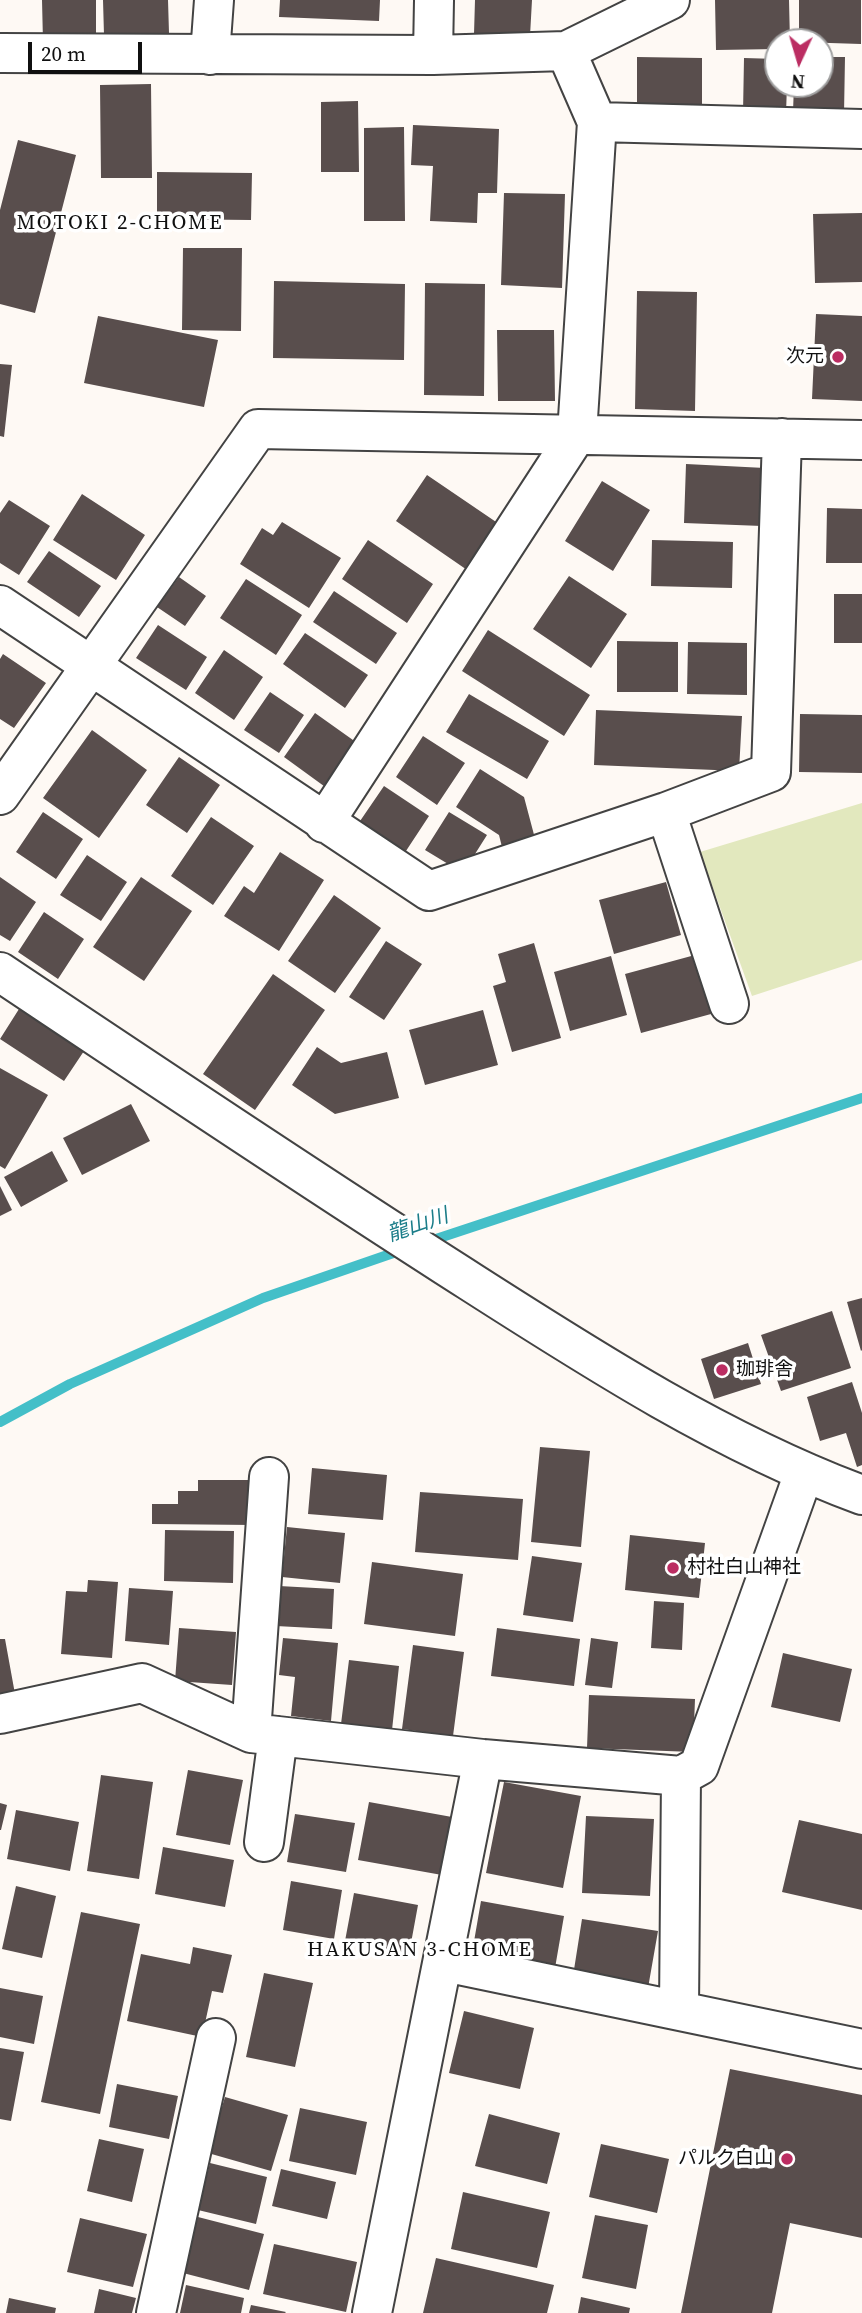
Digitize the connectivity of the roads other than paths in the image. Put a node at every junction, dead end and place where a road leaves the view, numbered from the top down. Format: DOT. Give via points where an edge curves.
graph roads {
  1 [pos="214,0"];
  2 [pos="434,0"];
  3 [pos="655,4"];
  4 [pos="566,51"];
  5 [pos="0,54"];
  6 [pos="210,55"];
  7 [pos="433,55"];
  8 [pos="597,122"];
  9 [pos="862,129"];
  10 [pos="577,434"];
  11 [pos="782,438"];
  12 [pos="862,440"];
  13 [pos="0,606"];
  14 [pos="89,667"];
  15 [pos="0,795"];
  16 [pos="666,812"];
  17 [pos="324,823"];
  18 [pos="0,972"];
  19 [pos="729,1004"];
  20 [pos="804,1473"];
  21 [pos="269,1477"];
  22 [pos="862,1495"];
  23 [pos="0,1714"];
  24 [pos="264,1734"];
  25 [pos="483,1759"];
  26 [pos="681,1776"];
  27 [pos="264,1842"];
  28 [pos="444,1962"];
  29 [pos="679,2010"];
  30 [pos="216,2038"];
  31 [pos="862,2049"];
  32 [pos="156,2313"];
  33 [pos="372,2313"];
  1 -- 6 [label="street"];
  2 -- 7 [label="street"];
  3 -- 4 [label="street"];
  4 -- 7 [label="street"];
  4 -- 8 [label="street"];
  5 -- 6 [label="street"];
  6 -- 7 [label="street"];
  8 -- 9 [label="street"];
  8 -- 10 [label="street"];
  10 -- 11 [label="street"];
  10 -- 14 [label="street" via="258,429"];
  10 -- 17 [label="street"];
  11 -- 12 [label="street"];
  11 -- 16 [label="street" via="771,772"];
  13 -- 14 [label="street"];
  14 -- 15 [label="street"];
  14 -- 17 [label="street"];
  16 -- 17 [label="street" via="429,891"];
  16 -- 19 [label="street"];
  18 -- 20 [label="street" via="601,1366"];
  20 -- 22 [label="street"];
  20 -- 26 [label="street" via="699,1766"];
  21 -- 24 [label="street"];
  23 -- 24 [label="street" via="142,1684"];
  24 -- 25 [label="street"];
  24 -- 27 [label="street"];
  25 -- 26 [label="street"];
  25 -- 28 [label="street"];
  26 -- 29 [label="street"];
  28 -- 29 [label="street"];
  28 -- 33 [label="street"];
  29 -- 31 [label="street"];
  30 -- 32 [label="street"];
}
